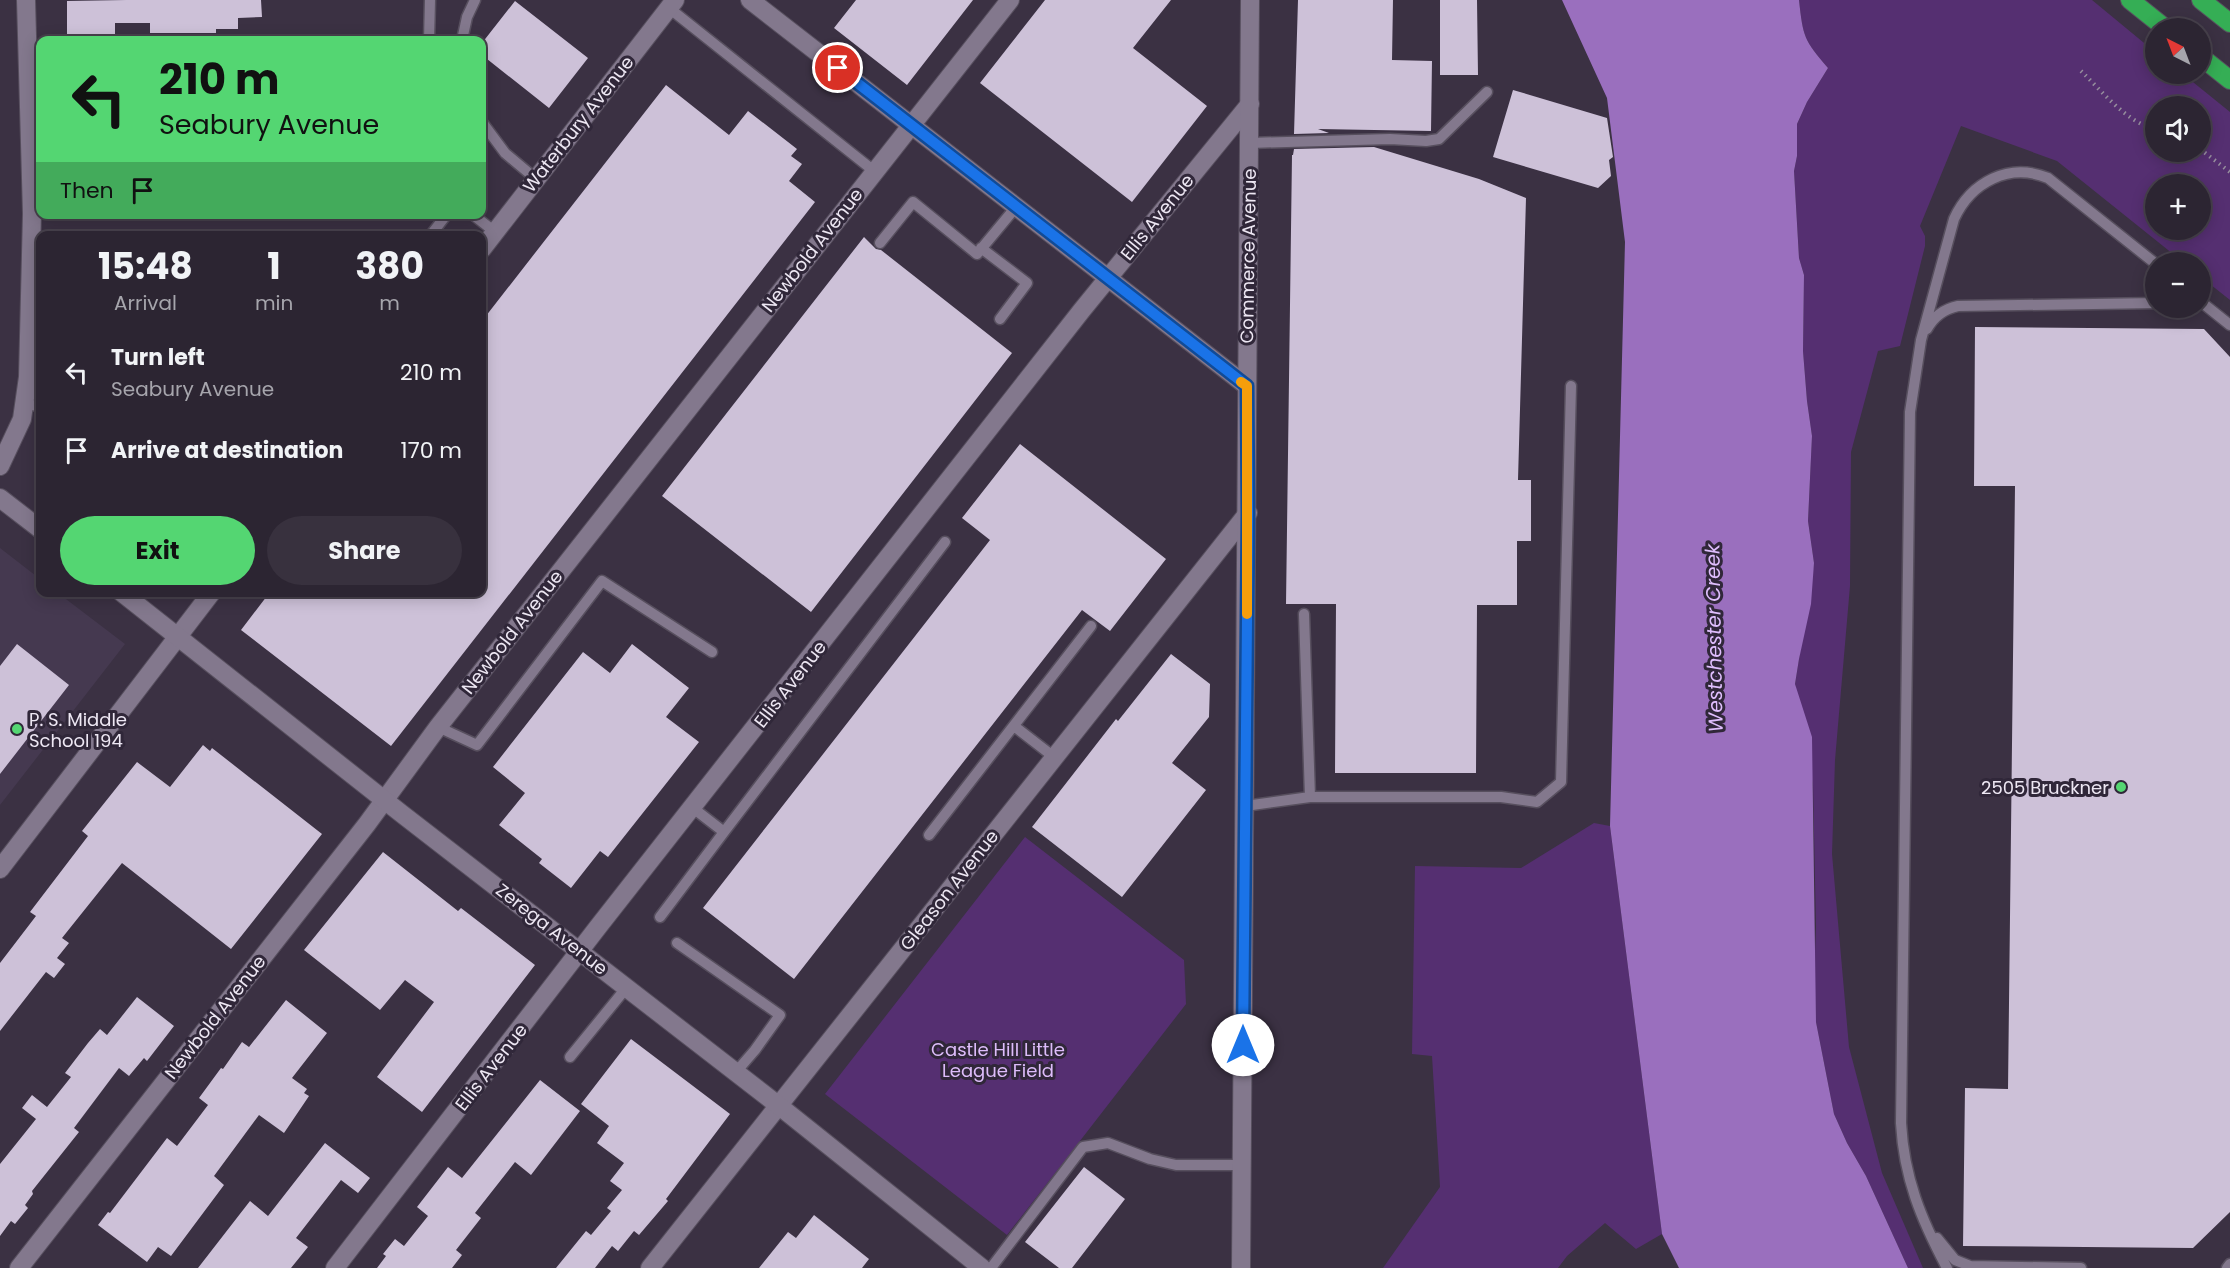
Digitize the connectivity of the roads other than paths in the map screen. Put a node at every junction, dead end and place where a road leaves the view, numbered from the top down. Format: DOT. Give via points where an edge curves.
graph roads {
  1 [pos="26,0"];
  2 [pos="430,0"];
  3 [pos="475,0"];
  4 [pos="750,0"];
  5 [pos="1010,0"];
  6 [pos="1250,0"];
  7 [pos="2130,0"];
  8 [pos="2201,0"];
  9 [pos="672,4"];
  10 [pos="2152,18"];
  11 [pos="2230,23"];
  12 [pos="429,36"];
  13 [pos="463,36"];
  14 [pos="2211,65"];
  15 [pos="2230,80"];
  16 [pos="1487,92"];
  17 [pos="1250,104"];
  18 [pos="911,125"];
  19 [pos="486,128"];
  20 [pos="1250,142"];
  21 [pos="874,171"];
  22 [pos="536,179"];
  23 [pos="1016,207"];
  24 [pos="36,214"];
  25 [pos="443,219"];
  26 [pos="478,219"];
  27 [pos="434,231"];
  28 [pos="495,232"];
  29 [pos="880,243"];
  30 [pos="486,244"];
  31 [pos="981,248"];
  32 [pos="2145,255"];
  33 [pos="1107,278"];
  34 [pos="2145,303"];
  35 [pos="2211,310"];
  36 [pos="1000,320"];
  37 [pos="2230,325"];
  38 [pos="34,377"];
  39 [pos="1247,386"];
  40 [pos="1570,386"];
  41 [pos="32,405"];
  42 [pos="0,466"];
  43 [pos="0,498"];
  44 [pos="1248,513"];
  45 [pos="36,526"];
  46 [pos="945,542"];
  47 [pos="127,597"];
  48 [pos="209,597"];
  49 [pos="1304,614"];
  50 [pos="1091,626"];
  51 [pos="179,637"];
  52 [pos="712,651"];
  53 [pos="1014,726"];
  54 [pos="438,727"];
  55 [pos="1054,757"];
  56 [pos="1310,797"];
  57 [pos="384,799"];
  58 [pos="1245,806"];
  59 [pos="693,808"];
  60 [pos="724,832"];
  61 [pos="929,835"];
  62 [pos="0,869"];
  63 [pos="660,917"];
  64 [pos="676,943"];
  65 [pos="581,951"];
  66 [pos="627,987"];
  67 [pos="570,1057"];
  68 [pos="736,1072"];
  69 [pos="778,1105"];
  70 [pos="1242,1165"];
  71 [pos="2230,1264"];
  72 [pos="973,1265"];
  73 [pos="19,1268"];
  74 [pos="335,1268"];
  75 [pos="650,1268"];
  76 [pos="990,1268"];
  77 [pos="1241,1268"];
  78 [pos="1947,1268"];
  79 [pos="2081,1268"];
  80 [pos="2227,1268"];
  1 -- 24 [label="street"];
  2 -- 12 [label="lane"];
  3 -- 13 [label="lane"];
  4 -- 18 [label="street"];
  5 -- 18 [label="street, Newbold Avenue"];
  6 -- 17 [label="street, Commerce Avenue"];
  7 -- 10 [label="highway"];
  8 -- 11 [label="highway"];
  9 -- 21 [label="lane"];
  9 -- 22 [label="street, Waterbury Avenue"];
  14 -- 15 [label="highway"];
  16 -- 20 [label="lane" via="1439,139"];
  17 -- 20 [label="street, Commerce Avenue"];
  17 -- 33 [label="street, Ellis Avenue"];
  18 -- 21 [label="street, Newbold Avenue"];
  18 -- 23 [label="street"];
  19 -- 22 [label="lane" via="498,145"];
  20 -- 39 [label="street, Commerce Avenue"];
  21 -- 54 [label="street, Newbold Avenue"];
  22 -- 28 [label="street, Waterbury Avenue"];
  23 -- 31 [label="lane"];
  23 -- 33 [label="street"];
  24 -- 38 [label="street"];
  25 -- 27 [label="lane"];
  26 -- 28 [label="lane"];
  28 -- 30 [label="street, Waterbury Avenue"];
  29 -- 31 [label="lane" via="913,202 977,254"];
  31 -- 36 [label="lane" via="1027,284"];
  32 -- 78 [label="lane" via="2057,184 2038,174 1995,177 1975,189 1960,207 1921,340 1910,412 1901,1122 1912,1191"];
  33 -- 39 [label="street"];
  33 -- 59 [label="street, Ellis Avenue"];
  34 -- 79 [label="lane" via="1950,308 1936,316 1927,328 1915,392 1905,1118 1908,1159 1932,1229 1955,1260 1978,1267"];
  35 -- 37 [label="lane"];
  38 -- 41 [label="street"];
  39 -- 44 [label="street, Commerce Avenue"];
  40 -- 56 [label="lane" via="1561,782 1537,802 1501,796"];
  41 -- 42 [label="street"];
  43 -- 45 [label="street"];
  44 -- 55 [label="street, Gleason Avenue"];
  44 -- 58 [label="street, Commerce Avenue"];
  46 -- 60 [label="lane"];
  47 -- 51 [label="street, Zerega Avenue"];
  48 -- 51 [label="street"];
  49 -- 56 [label="lane"];
  50 -- 53 [label="lane"];
  51 -- 57 [label="street, Zerega Avenue"];
  51 -- 62 [label="street"];
  52 -- 54 [label="lane" via="602,581 477,745"];
  53 -- 55 [label="lane"];
  53 -- 61 [label="lane"];
  54 -- 57 [label="street, Newbold Avenue"];
  55 -- 69 [label="street, Gleason Avenue"];
  56 -- 58 [label="lane"];
  57 -- 65 [label="street, Zerega Avenue"];
  57 -- 73 [label="street, Newbold Avenue"];
  58 -- 70 [label="street, Commerce Avenue"];
  59 -- 60 [label="lane"];
  59 -- 65 [label="street, Ellis Avenue"];
  60 -- 63 [label="lane"];
  64 -- 68 [label="lane" via="780,1015"];
  65 -- 66 [label="street, Zerega Avenue"];
  65 -- 74 [label="street, Ellis Avenue"];
  66 -- 67 [label="lane"];
  66 -- 68 [label="street, Zerega Avenue"];
  68 -- 69 [label="street, Zerega Avenue"];
  69 -- 72 [label="street, Zerega Avenue"];
  69 -- 75 [label="street, Gleason Avenue"];
  70 -- 76 [label="lane" via="1176,1165 1108,1143 1083,1147"];
  70 -- 77 [label="street, Commerce Avenue"];
  71 -- 80 [label="lane"];
}
